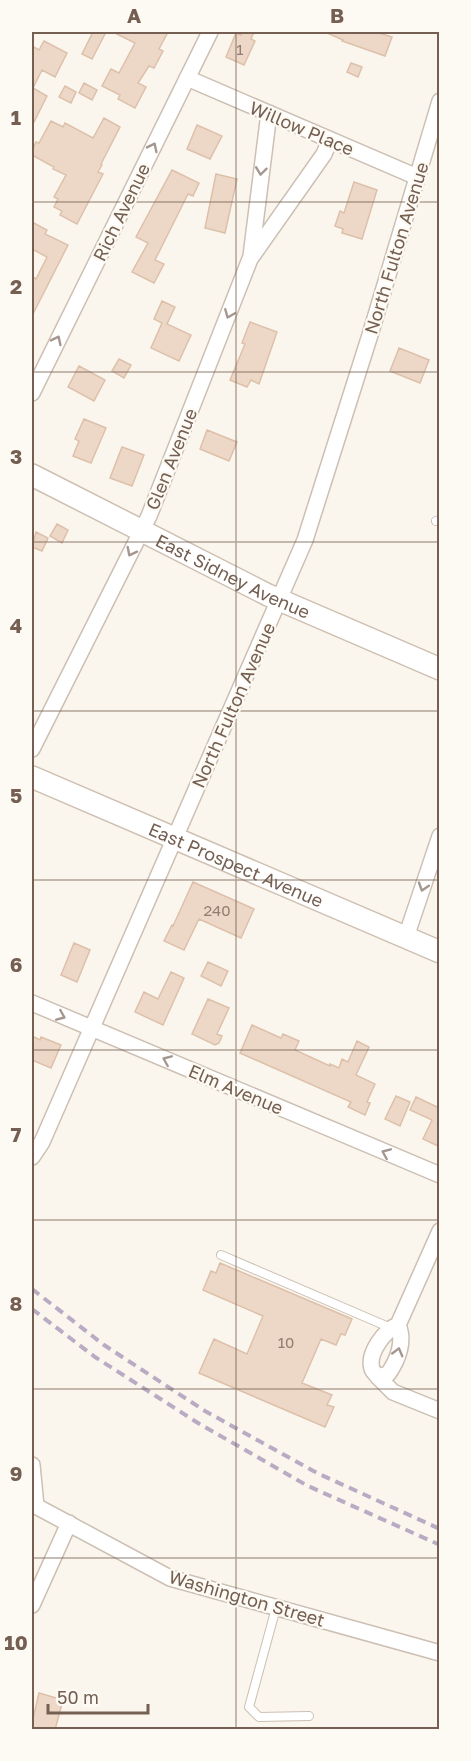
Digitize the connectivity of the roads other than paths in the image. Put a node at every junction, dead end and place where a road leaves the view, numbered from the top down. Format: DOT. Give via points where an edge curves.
graph roads {
  1 [pos="210,32"];
  2 [pos="187,78"];
  3 [pos="440,101"];
  4 [pos="269,113"];
  5 [pos="330,140"];
  6 [pos="417,177"];
  7 [pos="250,259"];
  8 [pos="32,393"];
  9 [pos="32,475"];
  10 [pos="142,531"];
  11 [pos="279,600"];
  12 [pos="440,669"];
  13 [pos="32,749"];
  14 [pos="32,777"];
  15 [pos="440,836"];
  16 [pos="174,838"];
  17 [pos="406,937"];
  18 [pos="440,951"];
  19 [pos="32,1003"];
  20 [pos="91,1028"];
  21 [pos="32,1156"];
  22 [pos="440,1175"];
  23 [pos="440,1231"];
  24 [pos="220,1255"];
  25 [pos="394,1326"];
  26 [pos="378,1377"];
  27 [pos="440,1411"];
  28 [pos="32,1465"];
  29 [pos="34,1505"];
  30 [pos="69,1523"];
  31 [pos="32,1605"];
  32 [pos="276,1608"];
  33 [pos="440,1653"];
  34 [pos="309,1716"];
  1 -- 2 [label="street, Rich Avenue"];
  2 -- 4 [label="street, Willow Place"];
  8 -- 2 [label="street, Rich Avenue, one-way"];
  3 -- 6 [label="street, North Fulton Avenue"];
  4 -- 5 [label="street, Willow Place"];
  4 -- 7 [label="street, Glen Avenue, one-way"];
  5 -- 6 [label="street, Willow Place"];
  5 -- 7 [label="street, Glen Avenue"];
  6 -- 11 [label="street, North Fulton Avenue" via="305,540"];
  7 -- 10 [label="street, Glen Avenue, one-way"];
  9 -- 10 [label="street, East Sidney Avenue"];
  10 -- 11 [label="street, East Sidney Avenue"];
  10 -- 13 [label="street, Glen Avenue, one-way"];
  11 -- 12 [label="street, East Sidney Avenue"];
  11 -- 16 [label="street, North Fulton Avenue"];
  14 -- 16 [label="street, East Prospect Avenue"];
  15 -- 17 [label="street, one-way"];
  16 -- 17 [label="street, East Prospect Avenue"];
  16 -- 20 [label="street, North Fulton Avenue"];
  17 -- 18 [label="street, East Prospect Avenue"];
  19 -- 20 [label="street, Elm Avenue, one-way"];
  20 -- 21 [label="street, North Fulton Avenue" via="42,1142"];
  22 -- 20 [label="street, Elm Avenue, one-way"];
  23 -- 25 [label="street"];
  24 -- 25 [label="lane"];
  25 -- 26 [label="street" via="371,1360 372,1371"];
  26 -- 25 [label="street, one-way" via="388,1374 394,1366 402,1334"];
  26 -- 27 [label="street" via="393,1392"];
  28 -- 29 [label="street"];
  29 -- 30 [label="street, Washington Street"];
  30 -- 31 [label="street"];
  30 -- 32 [label="street, Washington Street" via="170,1578"];
  32 -- 33 [label="street, Washington Street"];
  32 -- 34 [label="lane" via="249,1707 259,1717"];
}
